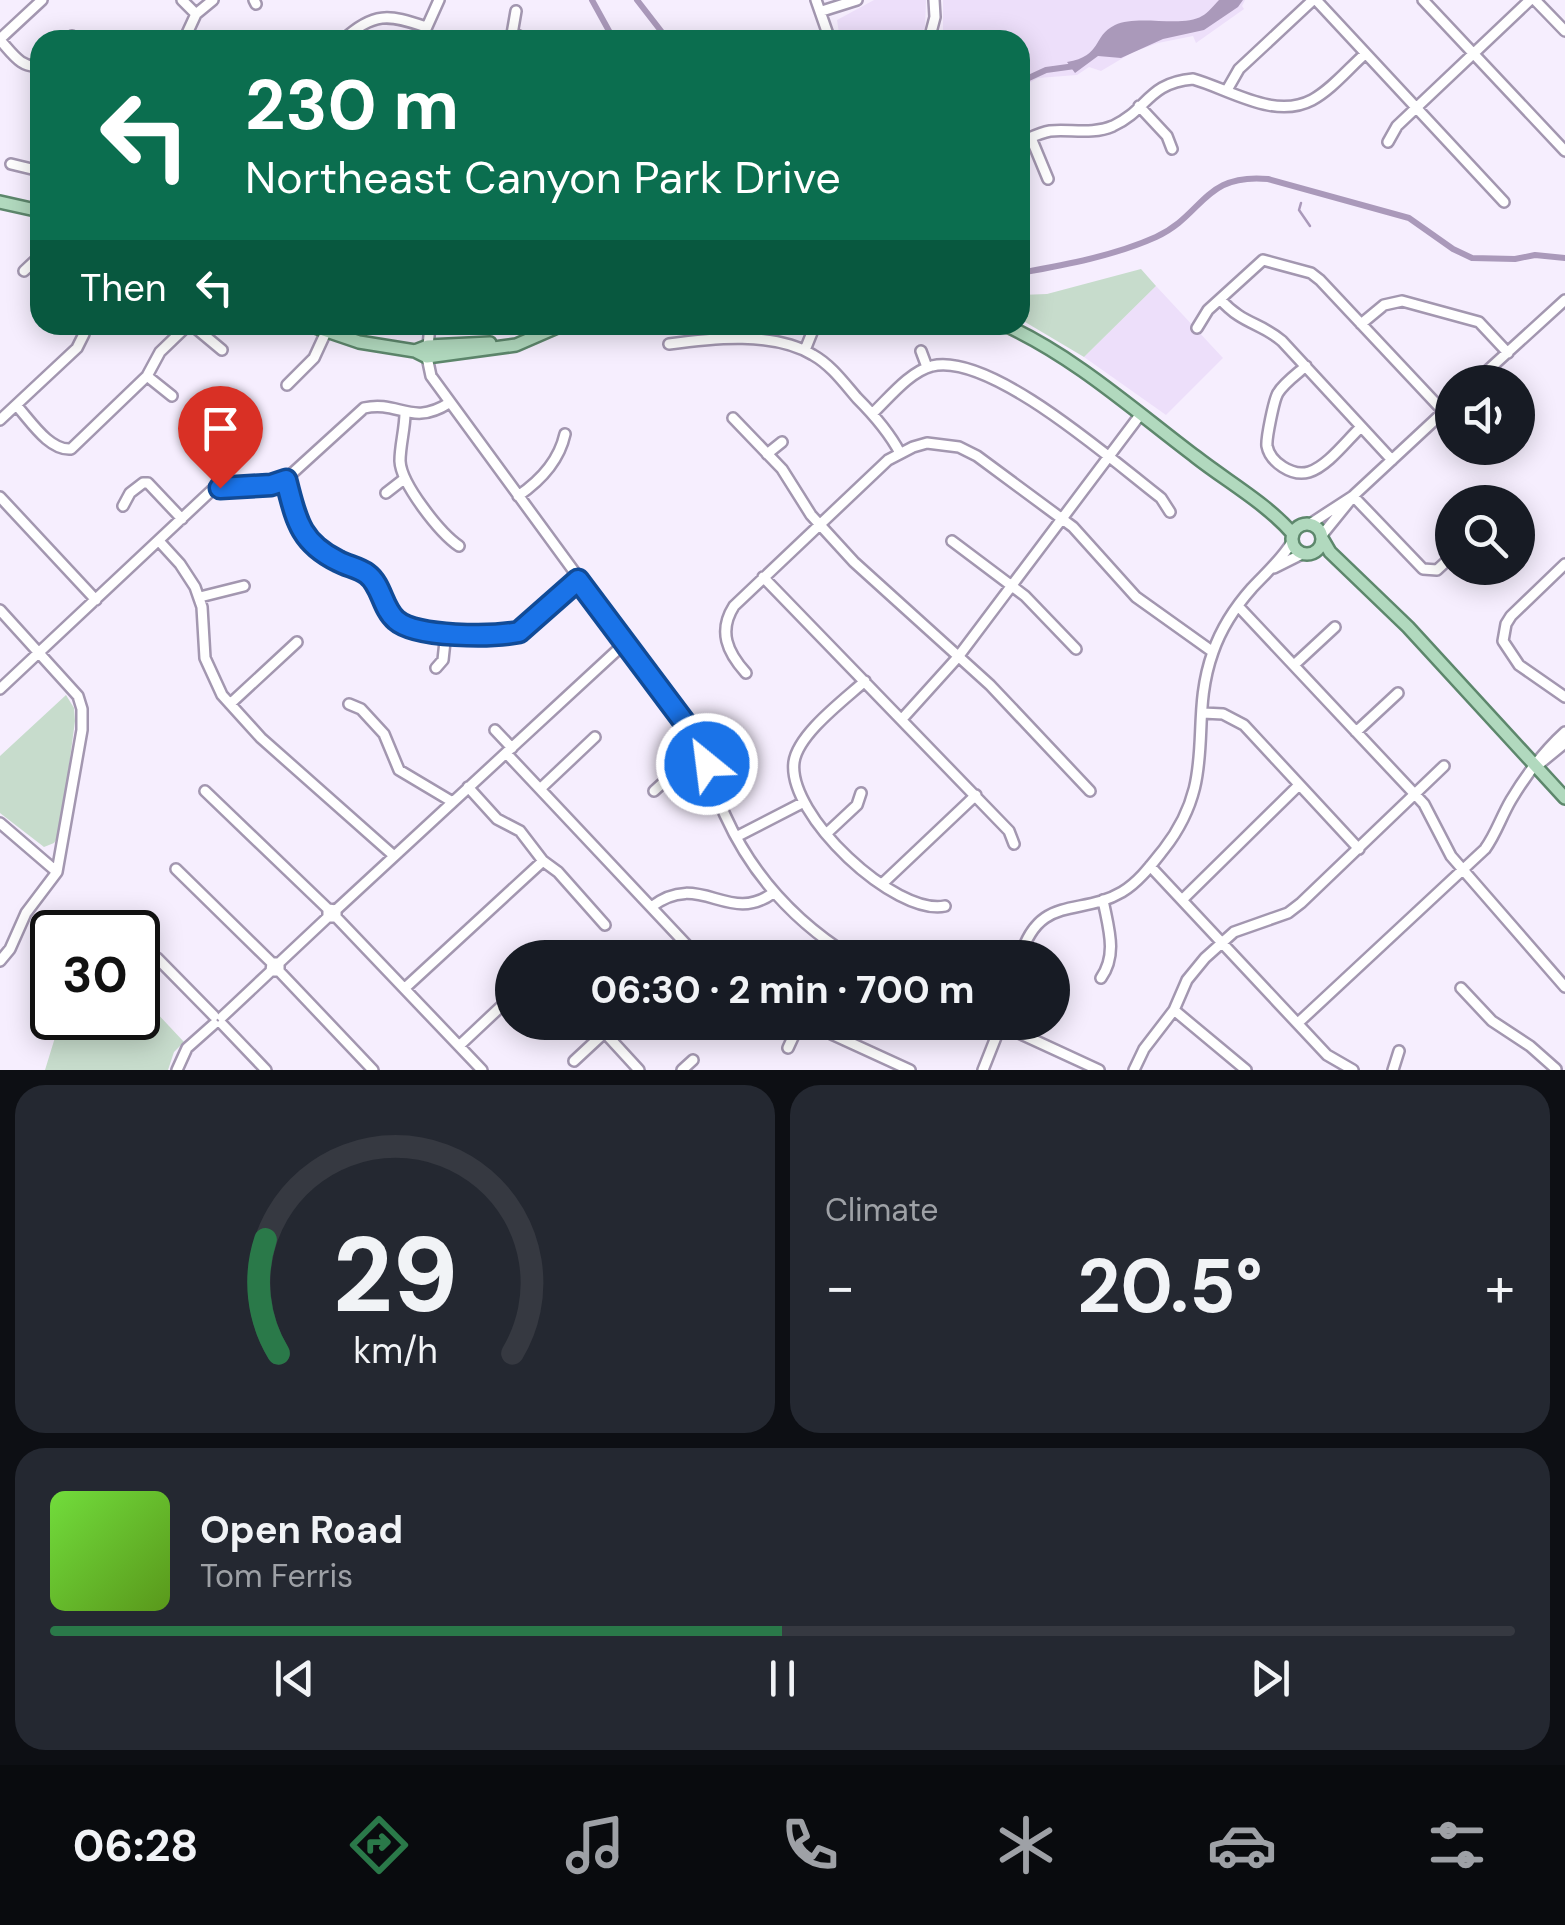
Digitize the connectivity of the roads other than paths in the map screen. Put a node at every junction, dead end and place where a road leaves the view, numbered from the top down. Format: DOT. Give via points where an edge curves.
graph roads {
  1 [pos="42,0"];
  2 [pos="182,0"];
  3 [pos="213,0"];
  4 [pos="439,0"];
  5 [pos="816,0"];
  6 [pos="847,0"];
  7 [pos="857,0"];
  8 [pos="934,0"];
  9 [pos="1314,0"];
  10 [pos="1423,0"];
  11 [pos="1533,0"];
  12 [pos="822,11"];
  13 [pos="516,12"];
  14 [pos="196,14"];
  15 [pos="426,27"];
  16 [pos="189,30"];
  17 [pos="354,30"];
  18 [pos="425,30"];
  19 [pos="513,30"];
  20 [pos="827,30"];
  21 [pos="932,30"];
  22 [pos="1565,32"];
  23 [pos="0,40"];
  24 [pos="1473,53"];
  25 [pos="1365,54"];
  26 [pos="30,67"];
  27 [pos="1227,90"];
  28 [pos="1138,106"];
  29 [pos="1416,108"];
  30 [pos="1081,120"];
  31 [pos="1079,132"];
  32 [pos="1031,138"];
  33 [pos="1388,142"];
  34 [pos="1172,149"];
  35 [pos="1565,151"];
  36 [pos="11,164"];
  37 [pos="30,169"];
  38 [pos="1048,179"];
  39 [pos="0,202"];
  40 [pos="1504,202"];
  41 [pos="30,209"];
  42 [pos="30,265"];
  43 [pos="24,271"];
  44 [pos="1220,300"];
  45 [pos="1565,300"];
  46 [pos="1361,324"];
  47 [pos="1197,328"];
  48 [pos="83,335"];
  49 [pos="179,335"];
  50 [pos="203,335"];
  51 [pos="325,335"];
  52 [pos="337,335"];
  53 [pos="427,335"];
  54 [pos="533,335"];
  55 [pos="811,335"];
  56 [pos="1023,335"];
  57 [pos="669,344"];
  58 [pos="222,350"];
  59 [pos="805,350"];
  60 [pos="423,352"];
  61 [pos="922,352"];
  62 [pos="1508,352"];
  63 [pos="1494,365"];
  64 [pos="1306,366"];
  65 [pos="927,367"];
  66 [pos="147,376"];
  67 [pos="287,385"];
  68 [pos="172,396"];
  69 [pos="1435,402"];
  70 [pos="449,403"];
  71 [pos="16,405"];
  72 [pos="405,413"];
  73 [pos="872,414"];
  74 [pos="1140,415"];
  75 [pos="732,418"];
  76 [pos="0,420"];
  77 [pos="1435,420"];
  78 [pos="1361,426"];
  79 [pos="565,434"];
  80 [pos="782,442"];
  81 [pos="900,453"];
  82 [pos="768,454"];
  83 [pos="1108,458"];
  84 [pos="1392,460"];
  85 [pos="404,479"];
  86 [pos="286,480"];
  87 [pos="386,494"];
  88 [pos="518,496"];
  89 [pos="1353,496"];
  90 [pos="0,497"];
  91 [pos="1259,503"];
  92 [pos="123,506"];
  93 [pos="1170,512"];
  94 [pos="182,519"];
  95 [pos="1062,519"];
  96 [pos="1308,524"];
  97 [pos="819,525"];
  98 [pos="1322,537"];
  99 [pos="1293,538"];
  100 [pos="159,541"];
  101 [pos="952,541"];
  102 [pos="459,546"];
  103 [pos="1308,554"];
  104 [pos="1272,569"];
  105 [pos="1435,570"];
  106 [pos="1563,571"];
  107 [pos="763,578"];
  108 [pos="578,580"];
  109 [pos="1012,585"];
  110 [pos="244,586"];
  111 [pos="1366,588"];
  112 [pos="200,598"];
  113 [pos="96,600"];
  114 [pos="1238,606"];
  115 [pos="0,610"];
  116 [pos="1335,627"];
  117 [pos="446,632"];
  118 [pos="296,642"];
  119 [pos="625,643"];
  120 [pos="1076,649"];
  121 [pos="39,652"];
  122 [pos="1213,652"];
  123 [pos="958,657"];
  124 [pos="1294,665"];
  125 [pos="436,668"];
  126 [pos="746,673"];
  127 [pos="864,682"];
  128 [pos="0,688"];
  129 [pos="1398,693"];
  130 [pos="1565,696"];
  131 [pos="230,704"];
  132 [pos="348,704"];
  133 [pos="1203,713"];
  134 [pos="902,719"];
  135 [pos="495,730"];
  136 [pos="1356,732"];
  137 [pos="1565,732"];
  138 [pos="595,737"];
  139 [pos="1565,743"];
  140 [pos="700,749"];
  141 [pos="509,751"];
  142 [pos="1444,766"];
  143 [pos="1535,766"];
  144 [pos="1300,785"];
  145 [pos="468,787"];
  146 [pos="540,789"];
  147 [pos="205,791"];
  148 [pos="654,791"];
  149 [pos="1090,791"];
  150 [pos="861,793"];
  151 [pos="976,795"];
  152 [pos="1416,796"];
  153 [pos="1565,798"];
  154 [pos="451,801"];
  155 [pos="804,802"];
  156 [pos="0,823"];
  157 [pos="826,834"];
  158 [pos="736,837"];
  159 [pos="1014,844"];
  160 [pos="1359,849"];
  161 [pos="393,855"];
  162 [pos="542,861"];
  163 [pos="1150,866"];
  164 [pos="176,869"];
  165 [pos="1462,870"];
  166 [pos="58,872"];
  167 [pos="882,884"];
  168 [pos="773,893"];
  169 [pos="1182,899"];
  170 [pos="1103,900"];
  171 [pos="946,906"];
  172 [pos="652,907"];
  173 [pos="332,913"];
  174 [pos="605,925"];
  175 [pos="680,940"];
  176 [pos="828,940"];
  177 [pos="1027,940"];
  178 [pos="1222,942"];
  179 [pos="160,960"];
  180 [pos="0,961"];
  181 [pos="276,967"];
  182 [pos="1101,978"];
  183 [pos="1565,987"];
  184 [pos="405,988"];
  185 [pos="1461,988"];
  186 [pos="1174,1010"];
  187 [pos="495,1012"];
  188 [pos="218,1021"];
  189 [pos="1298,1023"];
  190 [pos="597,1040"];
  191 [pos="611,1040"];
  192 [pos="792,1040"];
  193 [pos="842,1040"];
  194 [pos="994,1040"];
  195 [pos="1036,1040"];
  196 [pos="459,1046"];
  197 [pos="788,1048"];
  198 [pos="1399,1051"];
  199 [pos="1565,1058"];
  200 [pos="693,1060"];
  201 [pos="574,1061"];
  202 [pos="1555,1069"];
  203 [pos="177,1070"];
  204 [pos="266,1070"];
  205 [pos="373,1070"];
  206 [pos="482,1070"];
  207 [pos="638,1070"];
  208 [pos="682,1070"];
  209 [pos="910,1070"];
  210 [pos="983,1070"];
  211 [pos="1100,1070"];
  212 [pos="1134,1070"];
  213 [pos="1246,1070"];
  214 [pos="1353,1070"];
  215 [pos="1393,1070"];
  1 -- 23 [label="street"];
  2 -- 14 [label="street"];
  3 -- 14 [label="street"];
  4 -- 15 [label="street"];
  5 -- 12 [label="street"];
  6 -- 7 [label="street"];
  6 -- 12 [label="street"];
  8 -- 21 [label="street"];
  9 -- 25 [label="street"];
  9 -- 27 [label="street" via="1239,69"];
  10 -- 24 [label="street"];
  11 -- 22 [label="street"];
  11 -- 24 [label="street"];
  12 -- 20 [label="street"];
  13 -- 19 [label="street"];
  14 -- 16 [label="street"];
  15 -- 17 [label="street" via="382,16"];
  15 -- 18 [label="street"];
  23 -- 26 [label="street"];
  24 -- 29 [label="street"];
  24 -- 35 [label="street"];
  25 -- 27 [label="street" via="1302,104 1273,105"];
  25 -- 29 [label="street"];
  27 -- 28 [label="street" via="1179,80 1160,86"];
  28 -- 31 [label="street" via="1110,127"];
  28 -- 34 [label="street"];
  29 -- 33 [label="street"];
  29 -- 40 [label="street"];
  30 -- 31 [label="street"];
  31 -- 32 [label="street"];
  32 -- 38 [label="street"];
  36 -- 37 [label="street"];
  39 -- 41 [label="main road"];
  42 -- 43 [label="street"];
  44 -- 46 [label="street" via="1263,260 1316,276"];
  44 -- 47 [label="street"];
  44 -- 64 [label="street" via="1239,318 1276,335"];
  45 -- 62 [label="street"];
  46 -- 62 [label="street" via="1389,302 1408,302 1478,322"];
  46 -- 69 [label="street"];
  48 -- 71 [label="street"];
  49 -- 66 [label="street"];
  50 -- 58 [label="street"];
  51 -- 67 [label="street" via="314,358"];
  52 -- 60 [label="main road"];
  53 -- 60 [label="street"];
  54 -- 60 [label="main road" via="497,349"];
  55 -- 59 [label="street"];
  56 -- 74 [label="main road"];
  57 -- 59 [label="street" via="734,339"];
  59 -- 73 [label="street"];
  60 -- 70 [label="street"];
  61 -- 65 [label="street"];
  62 -- 63 [label="street"];
  64 -- 78 [label="street"];
  64 -- 78 [label="street" via="1274,402 1266,441 1274,459 1295,473 1308,472"];
  65 -- 73 [label="street"];
  65 -- 83 [label="street" via="960,366 990,377"];
  66 -- 68 [label="street"];
  66 -- 71 [label="street" via="64,450"];
  70 -- 72 [label="street" via="432,414"];
  70 -- 88 [label="street"];
  71 -- 76 [label="street"];
  72 -- 85 [label="street"];
  72 -- 86 [label="street" via="364,408"];
  73 -- 81 [label="street"];
  74 -- 83 [label="street"];
  74 -- 91 [label="main road"];
  75 -- 82 [label="street"];
  77 -- 84 [label="street"];
  78 -- 84 [label="street"];
  79 -- 88 [label="street" via="544,474"];
  80 -- 82 [label="street"];
  81 -- 95 [label="street" via="928,443 959,447"];
  81 -- 97 [label="street"];
  82 -- 97 [label="street"];
  83 -- 93 [label="street"];
  83 -- 95 [label="street"];
  84 -- 89 [label="street"];
  85 -- 87 [label="street"];
  85 -- 102 [label="street"];
  86 -- 94 [label="street" via="220,488"];
  86 -- 117 [label="street" via="299,527 312,543 371,577 397,621"];
  88 -- 108 [label="street"];
  89 -- 96 [label="street"];
  89 -- 98 [label="street"];
  89 -- 105 [label="street" via="1423,569"];
  90 -- 113 [label="street"];
  91 -- 96 [label="main road"];
  91 -- 99 [label="main road"];
  92 -- 94 [label="street" via="143,482"];
  94 -- 100 [label="street"];
  95 -- 109 [label="street"];
  95 -- 122 [label="street" via="1136,596"];
  96 -- 98 [label="main road"];
  96 -- 99 [label="main road"];
  97 -- 107 [label="street"];
  97 -- 123 [label="street"];
  98 -- 103 [label="main road" via="1320,548"];
  98 -- 111 [label="main road"];
  99 -- 103 [label="main road"];
  99 -- 104 [label="street"];
  100 -- 112 [label="street" via="189,574"];
  100 -- 113 [label="street"];
  101 -- 109 [label="street"];
  103 -- 104 [label="street"];
  103 -- 111 [label="main road" via="1325,558"];
  104 -- 114 [label="street"];
  106 -- 130 [label="street" via="1511,616 1503,641 1519,664"];
  107 -- 126 [label="street" via="734,606 725,626 728,648"];
  107 -- 127 [label="street"];
  108 -- 117 [label="street" via="519,632"];
  108 -- 119 [label="street"];
  109 -- 120 [label="street"];
  109 -- 123 [label="street"];
  110 -- 112 [label="street"];
  111 -- 143 [label="main road"];
  112 -- 131 [label="street" via="204,658"];
  113 -- 121 [label="street"];
  114 -- 122 [label="street"];
  114 -- 124 [label="street"];
  115 -- 121 [label="street"];
  116 -- 124 [label="street"];
  117 -- 125 [label="street"];
  118 -- 131 [label="street"];
  119 -- 140 [label="street"];
  119 -- 141 [label="street"];
  121 -- 128 [label="street"];
  121 -- 166 [label="street" via="78,696 82,710"];
  122 -- 133 [label="street"];
  123 -- 134 [label="street"];
  123 -- 149 [label="street"];
  124 -- 136 [label="street"];
  127 -- 134 [label="street"];
  127 -- 155 [label="street" via="797,750 794,774"];
  129 -- 136 [label="street"];
  131 -- 161 [label="street"];
  132 -- 154 [label="street" via="384,734 399,770"];
  133 -- 144 [label="street" via="1244,724"];
  133 -- 163 [label="street" via="1194,794"];
  134 -- 151 [label="street"];
  135 -- 141 [label="street"];
  136 -- 152 [label="street"];
  137 -- 143 [label="street"];
  138 -- 146 [label="street"];
  139 -- 143 [label="street"];
  140 -- 148 [label="street"];
  140 -- 158 [label="street"];
  141 -- 145 [label="street"];
  141 -- 146 [label="street"];
  142 -- 152 [label="street"];
  143 -- 153 [label="main road"];
  143 -- 165 [label="street" via="1496,834"];
  144 -- 160 [label="street"];
  144 -- 169 [label="street"];
  145 -- 154 [label="street"];
  145 -- 162 [label="street" via="497,819 520,831"];
  146 -- 172 [label="street"];
  147 -- 173 [label="street"];
  150 -- 157 [label="street"];
  151 -- 159 [label="street"];
  151 -- 167 [label="street"];
  152 -- 160 [label="street"];
  152 -- 165 [label="street"];
  154 -- 161 [label="street"];
  155 -- 157 [label="street"];
  155 -- 158 [label="street"];
  156 -- 166 [label="street"];
  157 -- 167 [label="street"];
  158 -- 168 [label="street"];
  160 -- 178 [label="street" via="1288,912"];
  161 -- 173 [label="street"];
  162 -- 174 [label="street"];
  162 -- 184 [label="street"];
  163 -- 169 [label="street"];
  163 -- 170 [label="street"];
  164 -- 181 [label="street"];
  165 -- 183 [label="street"];
  165 -- 189 [label="street"];
  166 -- 180 [label="street"];
  167 -- 171 [label="street" via="932,908"];
  168 -- 172 [label="street" via="744,906 679,892"];
  168 -- 176 [label="street"];
  169 -- 178 [label="street"];
  170 -- 177 [label="street" via="1051,913"];
  170 -- 182 [label="street" via="1111,952"];
  172 -- 175 [label="street"];
  173 -- 181 [label="street"];
  173 -- 184 [label="street"];
  178 -- 186 [label="street" via="1187,980"];
  178 -- 189 [label="street"];
  179 -- 188 [label="street"];
  181 -- 188 [label="street"];
  181 -- 205 [label="street"];
  184 -- 196 [label="street"];
  185 -- 202 [label="street" via="1492,1022"];
  186 -- 212 [label="street"];
  186 -- 213 [label="street"];
  187 -- 196 [label="street"];
  188 -- 203 [label="street" via="187,1048"];
  188 -- 204 [label="street"];
  189 -- 214 [label="street"];
  190 -- 201 [label="street"];
  191 -- 207 [label="street"];
  192 -- 197 [label="street"];
  193 -- 209 [label="street"];
  194 -- 210 [label="street"];
  195 -- 211 [label="street"];
  196 -- 206 [label="street"];
  198 -- 215 [label="street"];
  199 -- 202 [label="street"];
  200 -- 208 [label="street"];
}
